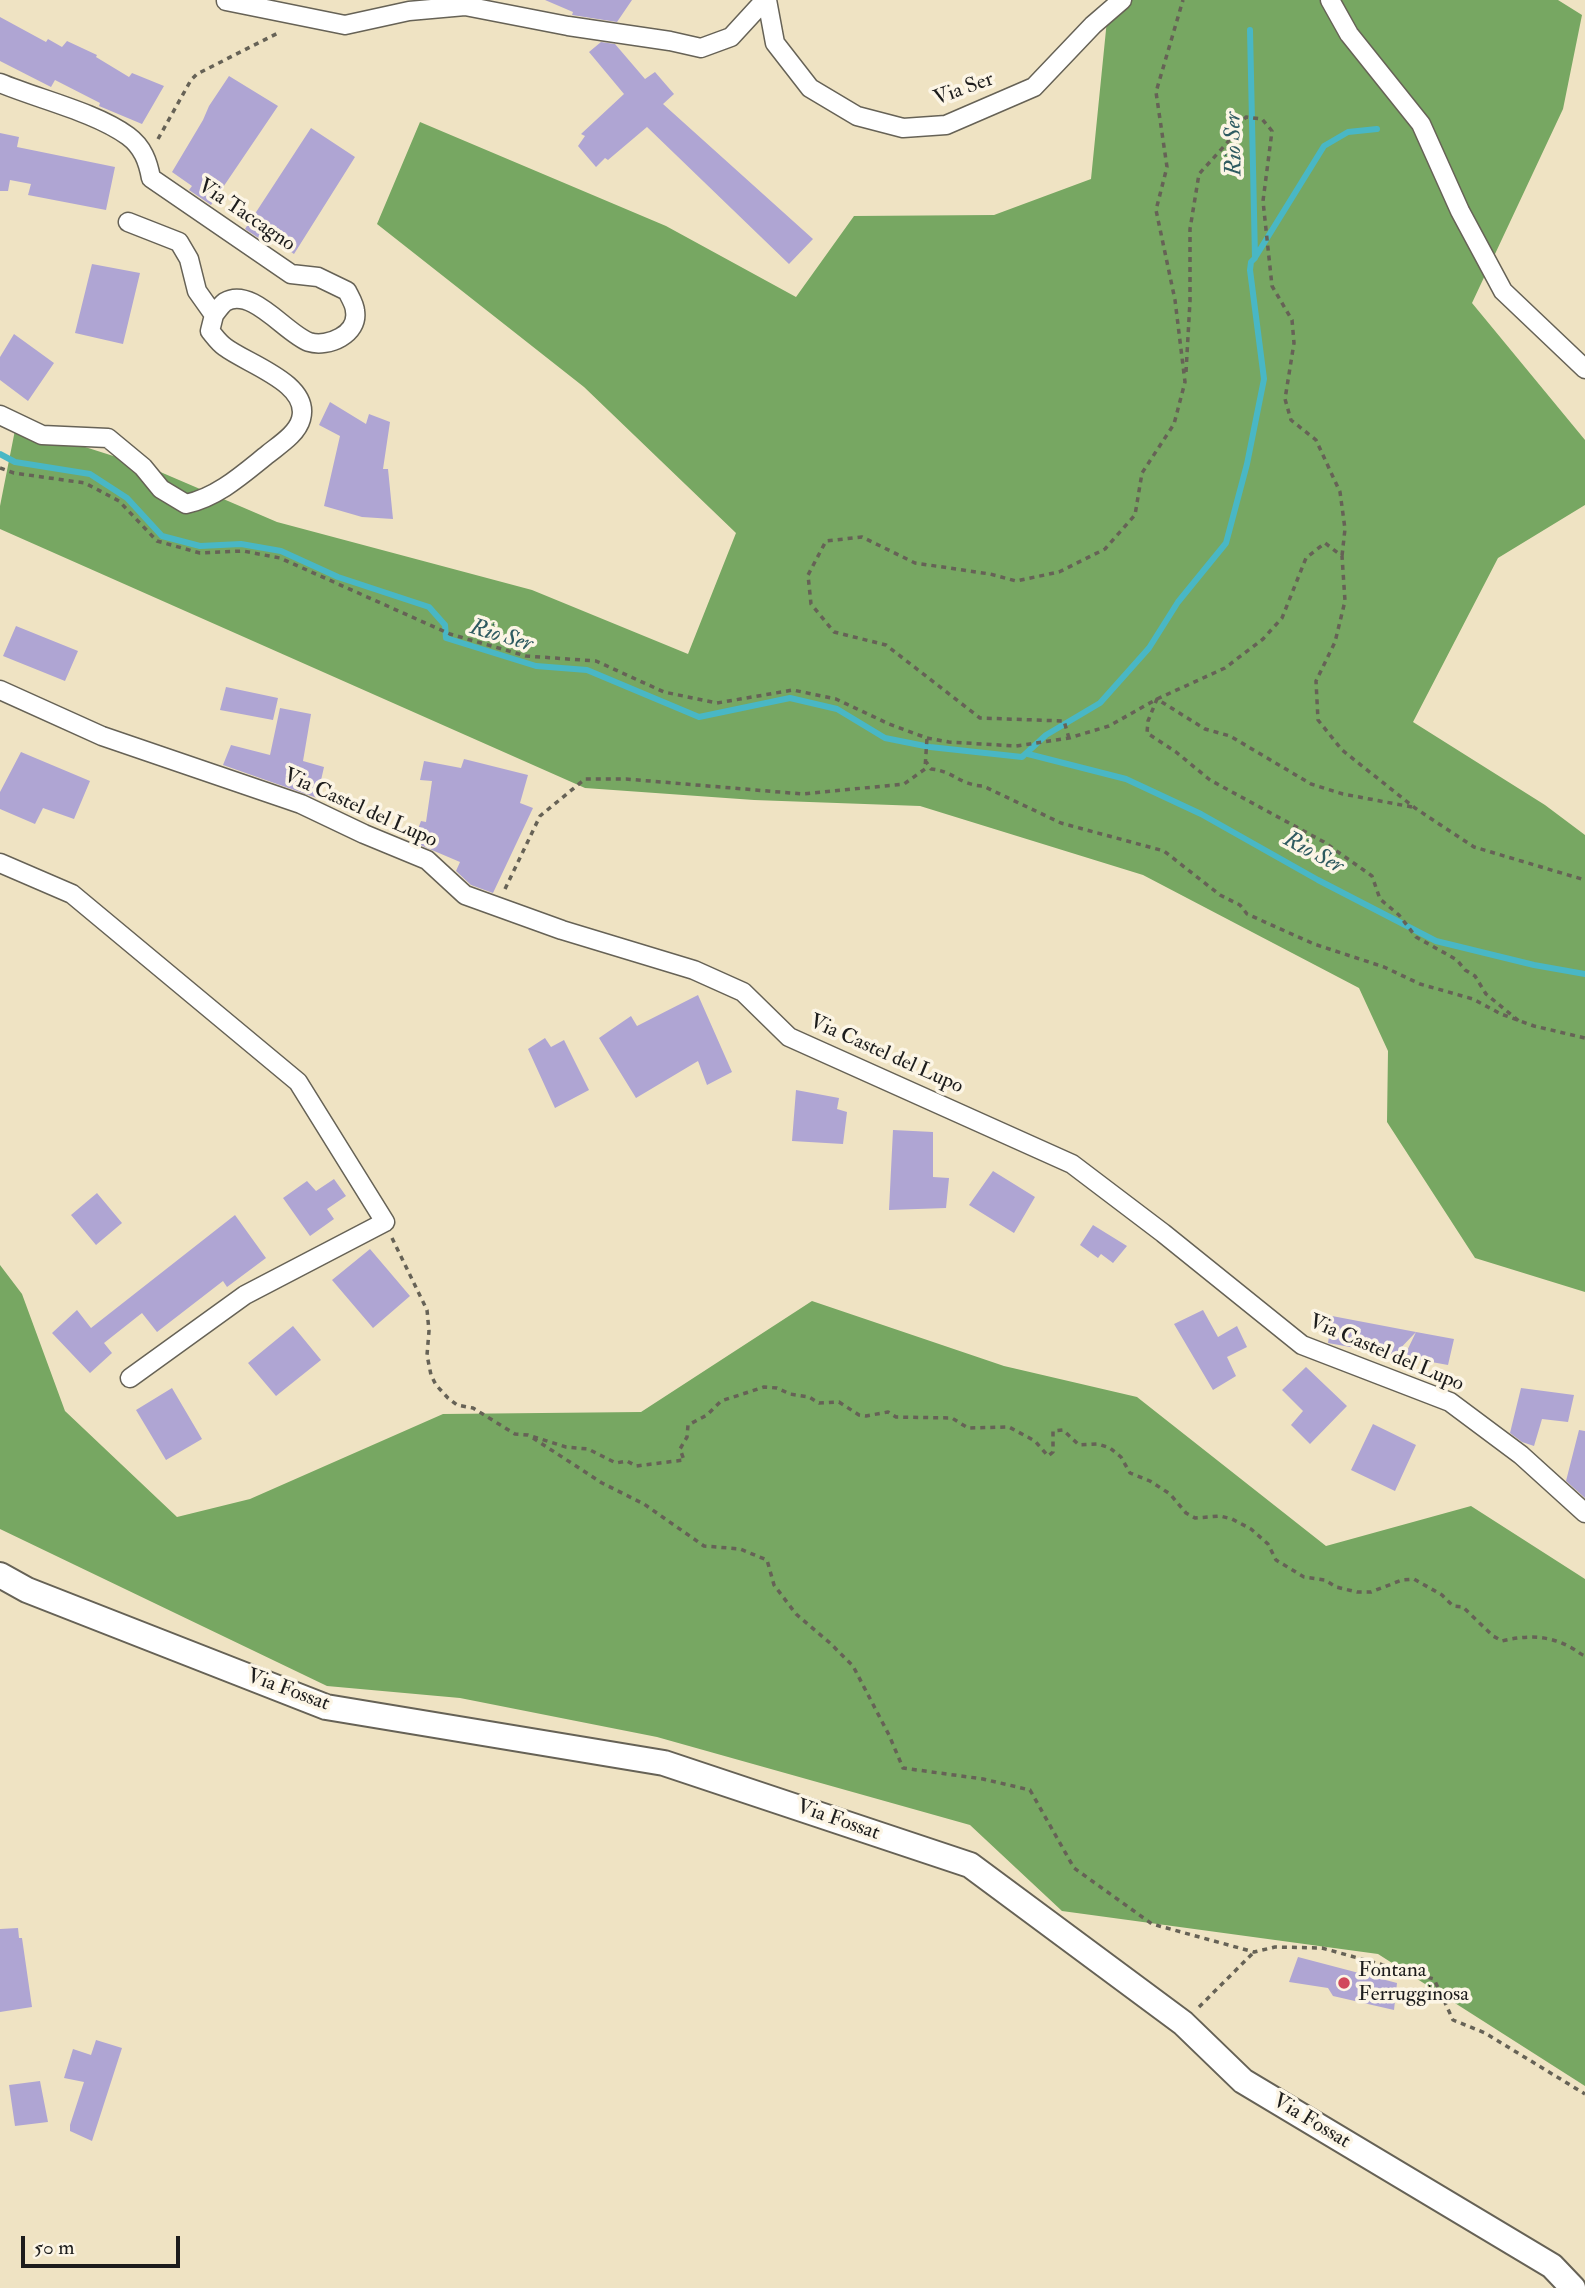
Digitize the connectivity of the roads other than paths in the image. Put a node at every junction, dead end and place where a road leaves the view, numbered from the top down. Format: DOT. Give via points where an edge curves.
graph roads {
  1 [pos="766,0"];
  2 [pos="1122,0"];
  3 [pos="1330,0"];
  4 [pos="226,1"];
  5 [pos="0,83"];
  6 [pos="128,222"];
  7 [pos="214,314"];
  8 [pos="1585,369"];
  9 [pos="0,415"];
  10 [pos="0,690"];
  11 [pos="0,863"];
  12 [pos="130,1378"];
  13 [pos="1585,1513"];
  14 [pos="0,1575"];
  15 [pos="1573,2288"];
  1 -- 2 [label="street, Via Ser" via="775,43 810,88 856,116 903,128 946,125 1034,87"];
  1 -- 4 [label="street, Via Ser" via="731,37 701,48 465,6 409,11 345,25"];
  3 -- 8 [label="street" via="1349,34 1421,124 1503,291"];
  5 -- 7 [label="street, Via Taccagno" via="128,136 148,160 151,178 291,274 318,277 347,291 356,312 353,327 337,341 310,342 242,299 225,302"];
  6 -- 7 [label="street" via="179,242 189,259 197,291"];
  7 -- 9 [label="street" via="210,331 223,346 289,385 301,400 301,419 293,432 243,474 201,501 186,504 161,489 108,438 42,435"];
  10 -- 13 [label="street, Via Castel del Lupo" via="102,736 300,804 427,860 465,895 694,970 743,992 789,1037 1072,1164 1302,1345 1450,1402 1521,1455"];
  11 -- 12 [label="street" via="72,894 298,1082 385,1222 245,1295"];
  14 -- 15 [label="street, Via Fossat" via="27,1590 326,1707 664,1763 970,1865 1183,2023 1243,2081 1552,2266"];
}
